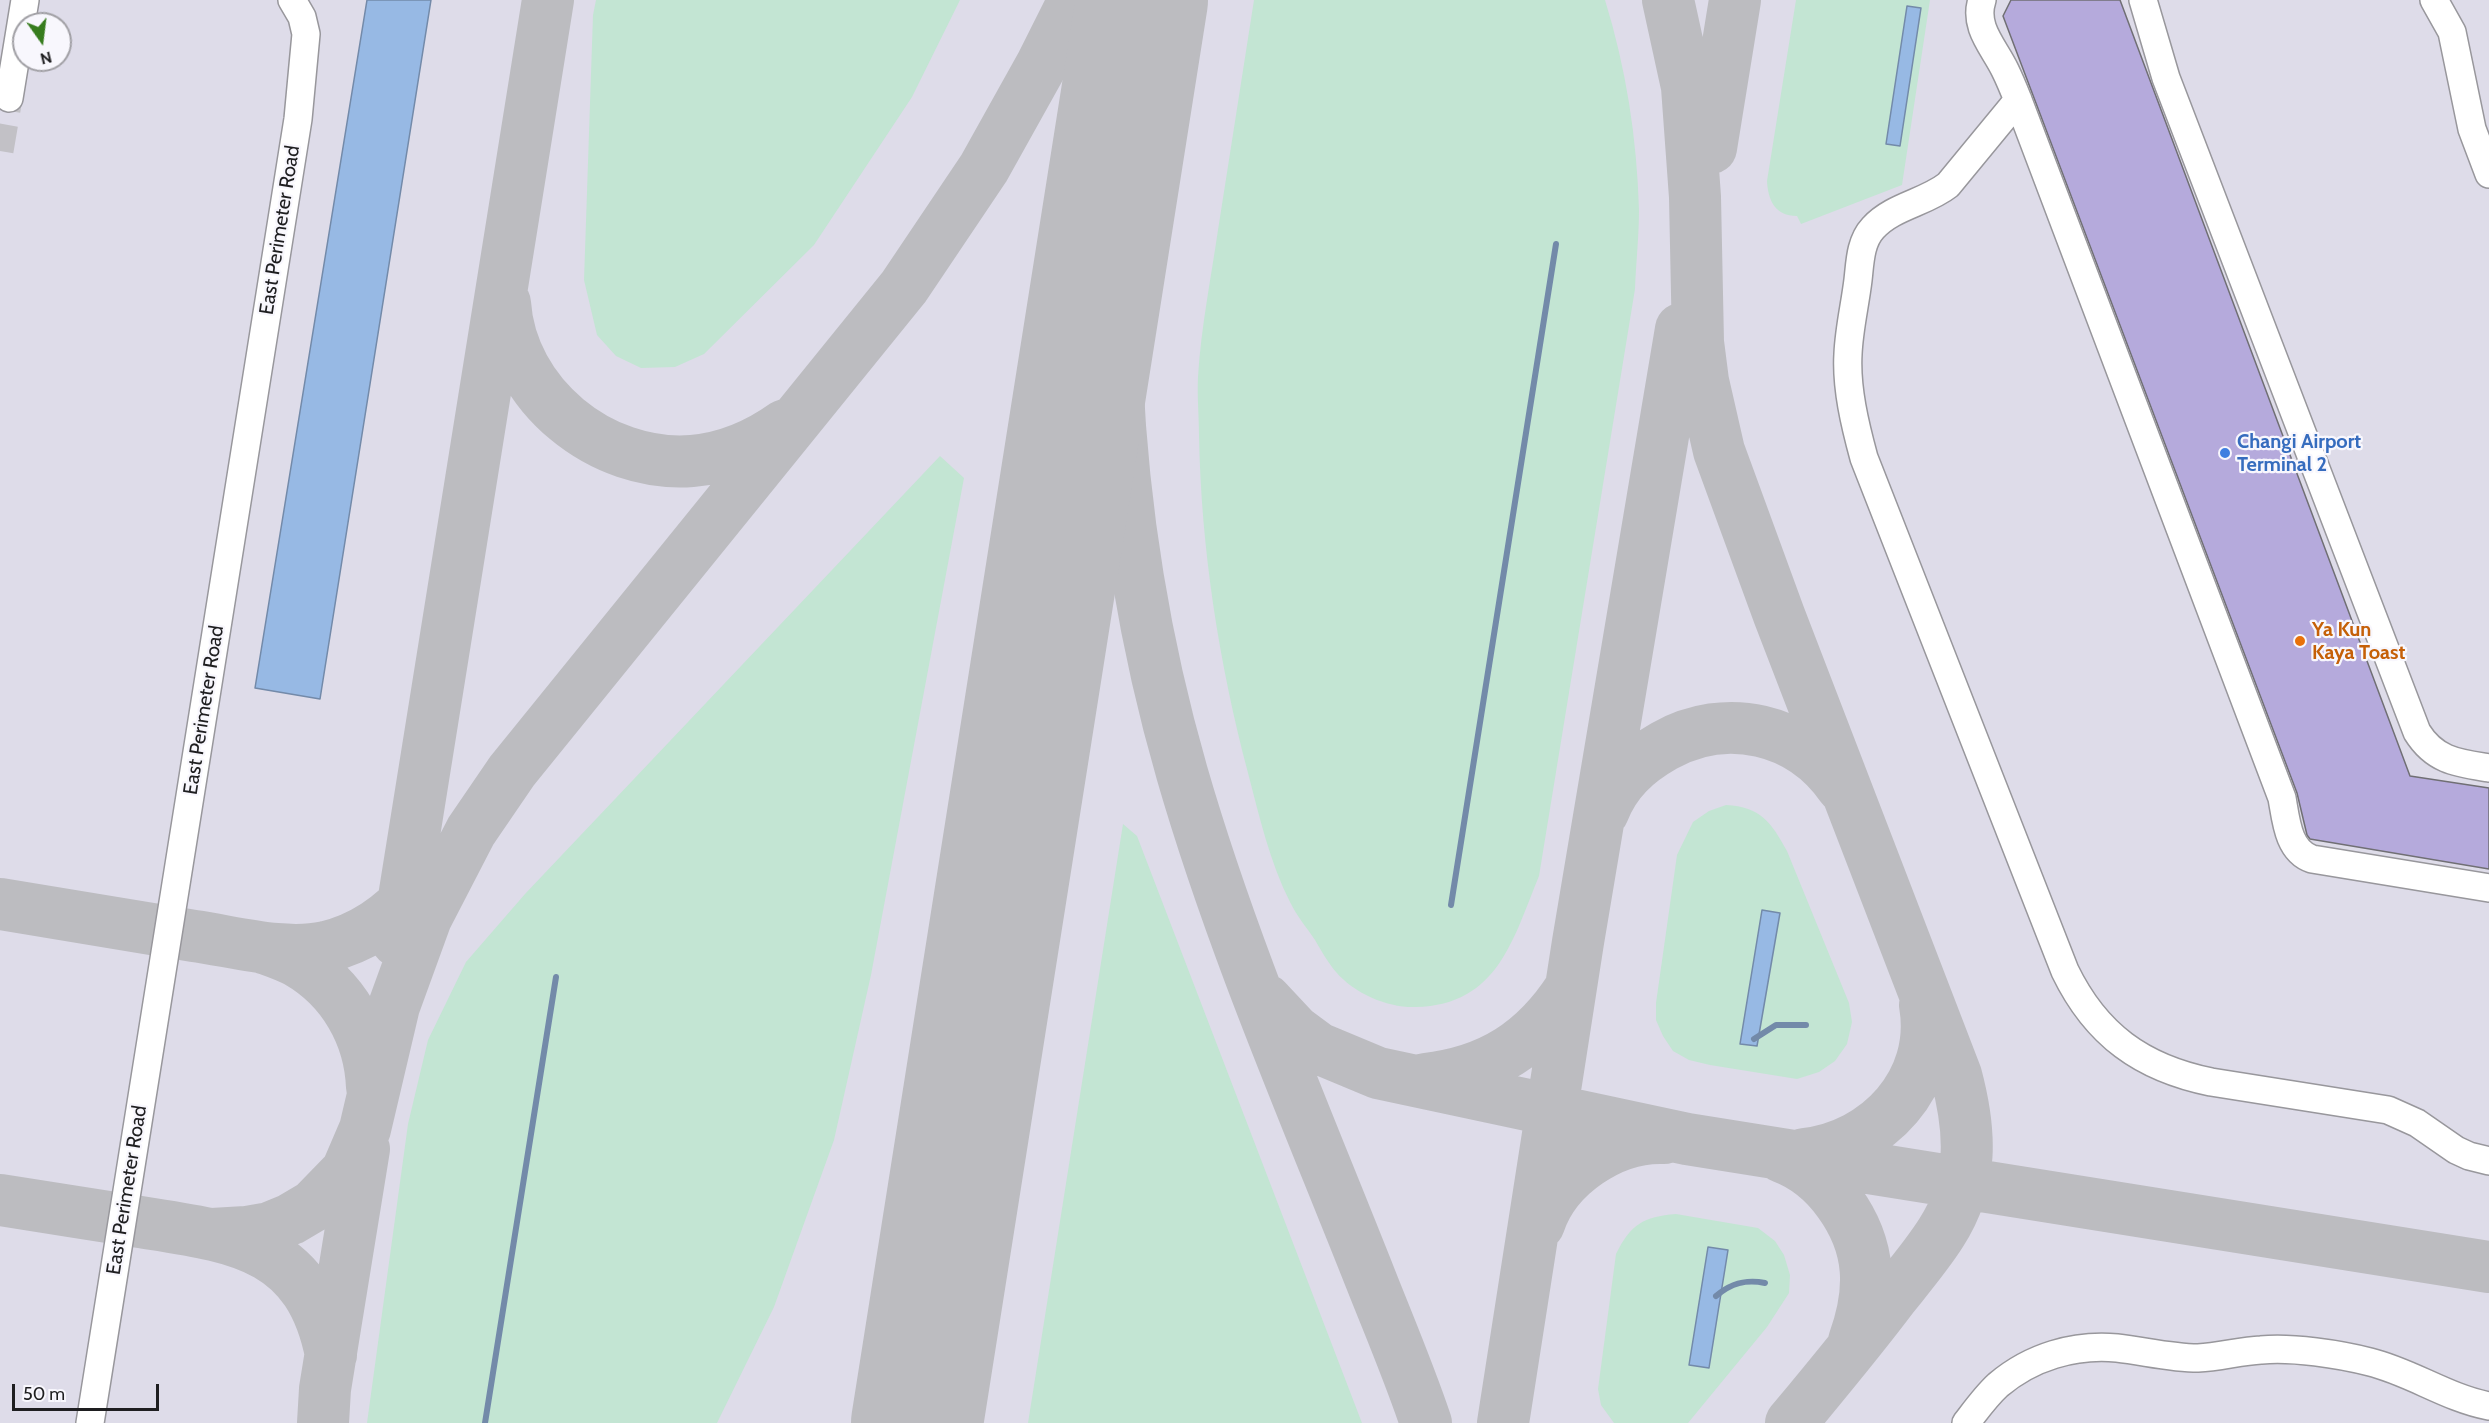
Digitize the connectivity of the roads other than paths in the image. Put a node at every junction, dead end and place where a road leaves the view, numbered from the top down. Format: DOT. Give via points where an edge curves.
graph roads {
  1 [pos="25,0"];
  2 [pos="292,0"];
  3 [pos="1982,0"];
  4 [pos="2143,0"];
  5 [pos="2434,0"];
  6 [pos="9,98"];
  7 [pos="2018,100"];
  8 [pos="2489,174"];
  9 [pos="2489,768"];
  10 [pos="2489,888"];
  11 [pos="2489,1161"];
  12 [pos="2489,1406"];
  13 [pos="90,1423"];
  14 [pos="1965,1423"];
  1 -- 6 [label="street"];
  2 -- 13 [label="street, East Perimeter Road" via="306,34 298,119"];
  3 -- 7 [label="street" via="1979,10 1983,31"];
  4 -- 9 [label="street" via="2166,78 2417,732 2433,752"];
  5 -- 8 [label="street" via="2452,32 2472,129"];
  7 -- 10 [label="street" via="2282,798 2295,847 2312,859"];
  7 -- 11 [label="street" via="1948,185 1891,214 1871,229 1862,249 1848,354 1849,376 1864,458 2065,971 2075,992 2110,1035 2161,1067 2211,1082 2388,1110 2417,1123 2456,1150"];
  12 -- 14 [label="street" via="2356,1359 2285,1349 2197,1358 2092,1347 2066,1351 2020,1371 1998,1385"];
}
